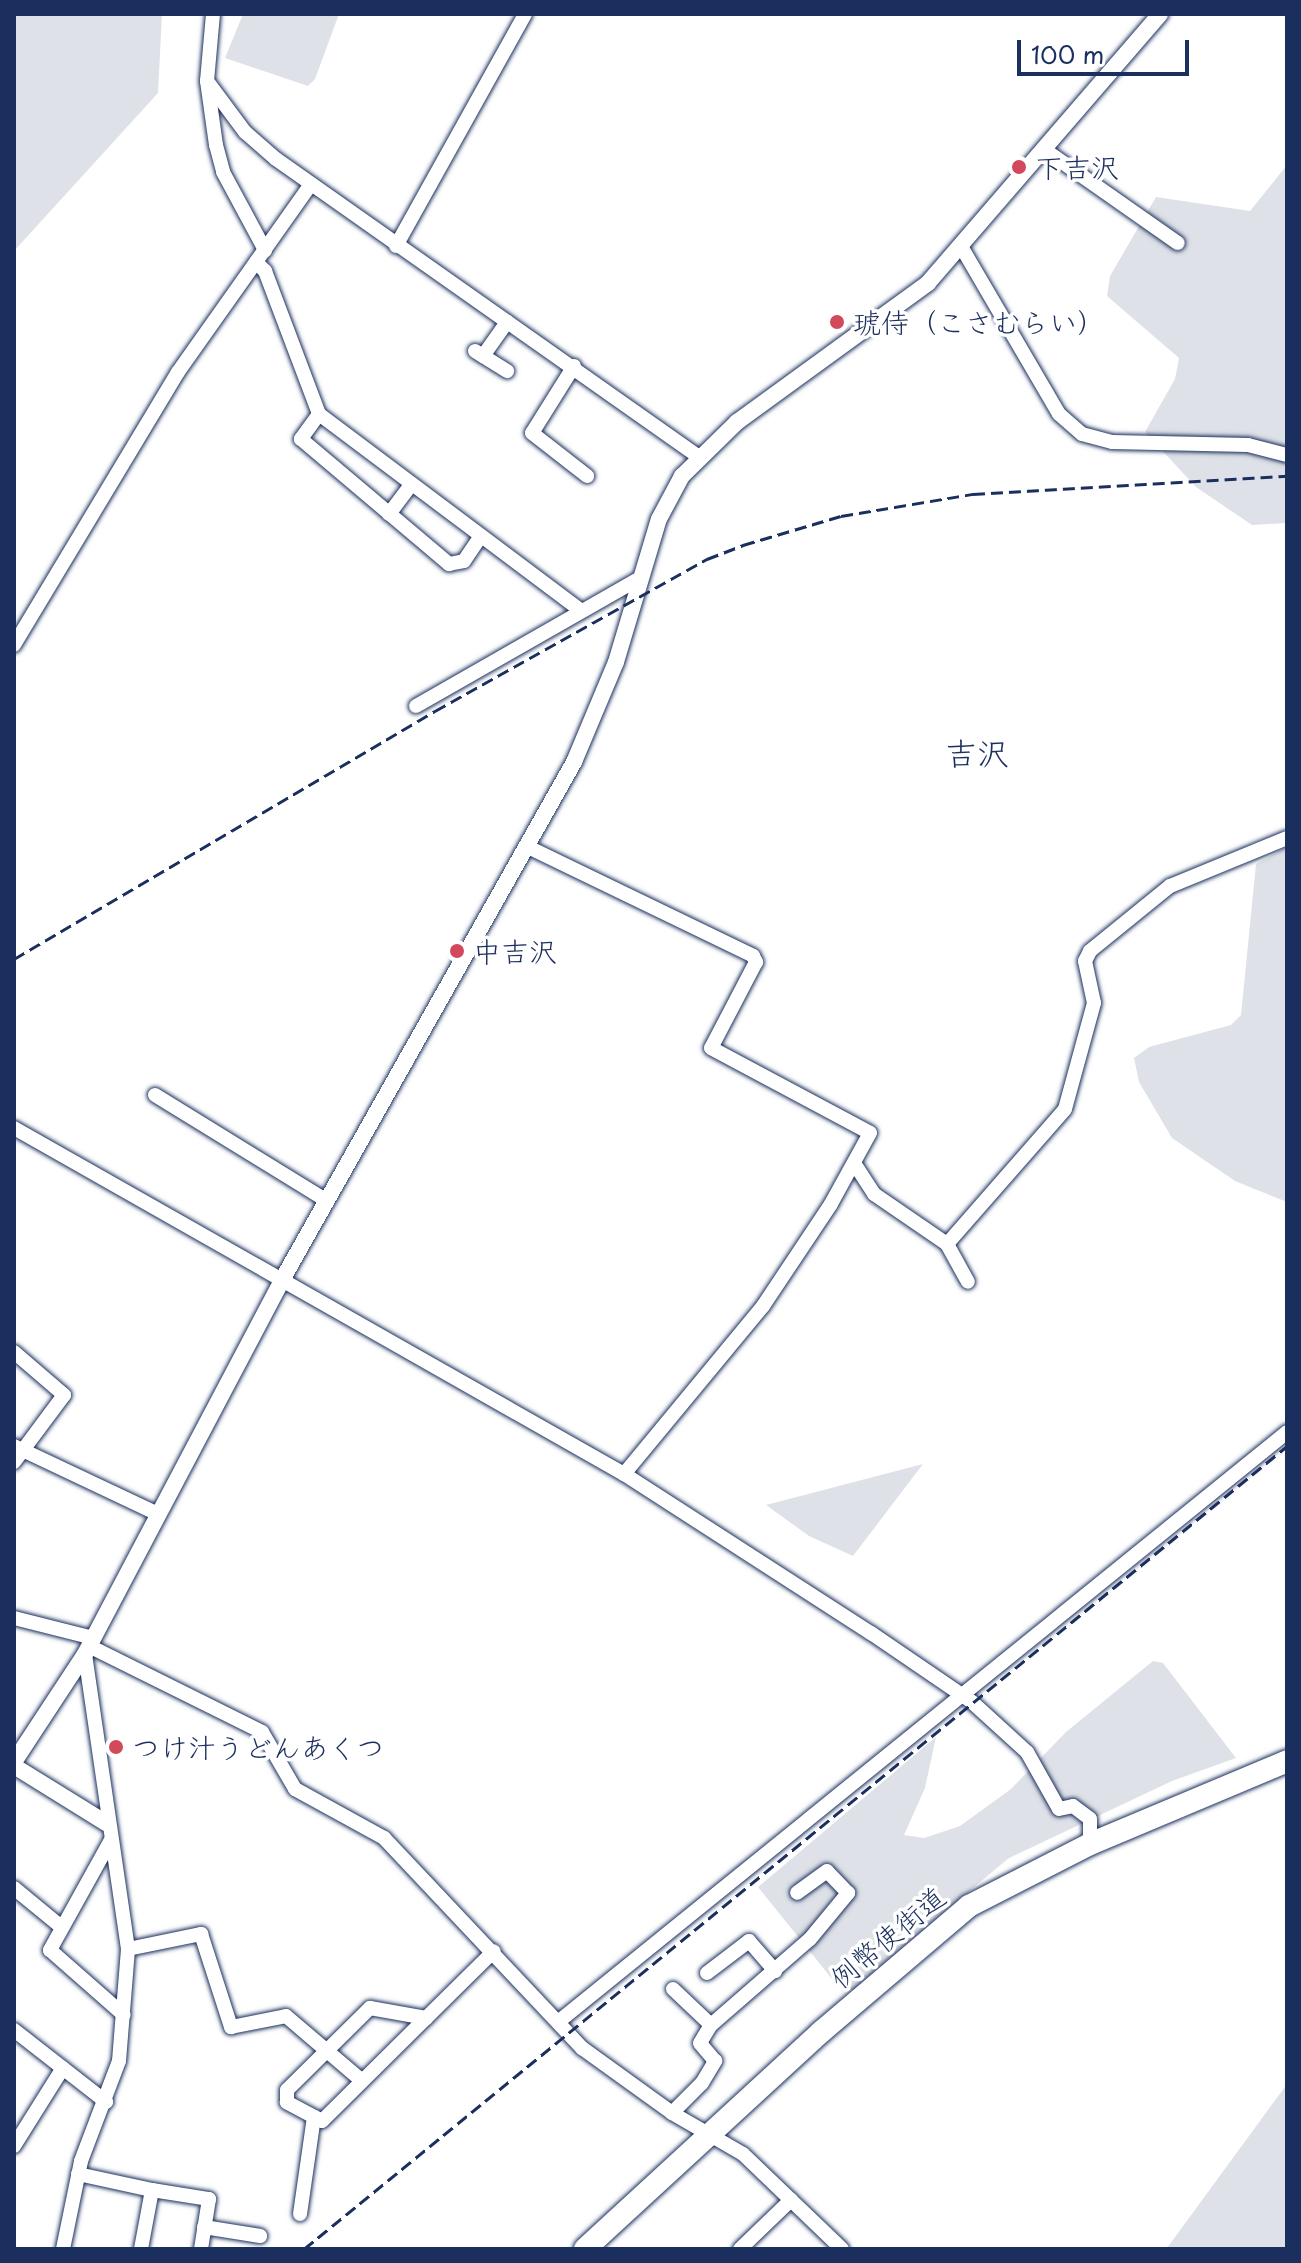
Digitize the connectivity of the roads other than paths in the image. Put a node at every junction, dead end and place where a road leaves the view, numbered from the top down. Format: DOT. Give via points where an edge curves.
graph roads {
  1 [pos="213,14"];
  2 [pos="525,14"];
  3 [pos="1160,14"];
  4 [pos="207,81"];
  5 [pos="1045,150"];
  6 [pos="311,184"];
  7 [pos="1178,243"];
  8 [pos="396,246"];
  9 [pos="962,248"];
  10 [pos="260,256"];
  11 [pos="507,322"];
  12 [pos="574,366"];
  13 [pos="507,371"];
  14 [pos="319,414"];
  15 [pos="1287,455"];
  16 [pos="699,457"];
  17 [pos="587,476"];
  18 [pos="411,485"];
  19 [pos="389,514"];
  20 [pos="481,536"];
  21 [pos="640,578"];
  22 [pos="581,611"];
  23 [pos="14,645"];
  24 [pos="416,706"];
  25 [pos="1287,838"];
  26 [pos="528,847"];
  27 [pos="155,1095"];
  28 [pos="14,1128"];
  29 [pos="854,1163"];
  30 [pos="327,1201"];
  31 [pos="947,1244"];
  32 [pos="282,1280"];
  33 [pos="968,1282"];
  34 [pos="14,1352"];
  35 [pos="1287,1432"];
  36 [pos="16,1452"];
  37 [pos="624,1474"];
  38 [pos="158,1514"];
  39 [pos="14,1618"];
  40 [pos="89,1646"];
  41 [pos="960,1693"];
  42 [pos="1287,1761"];
  43 [pos="14,1764"];
  44 [pos="106,1823"];
  45 [pos="111,1840"];
  46 [pos="1090,1844"];
  47 [pos="14,1888"];
  48 [pos="797,1893"];
  49 [pos="59,1925"];
  50 [pos="128,1949"];
  51 [pos="494,1951"];
  52 [pos="775,1971"];
  53 [pos="707,1973"];
  54 [pos="673,1989"];
  55 [pos="124,2015"];
  56 [pos="426,2018"];
  57 [pos="558,2022"];
  58 [pos="711,2025"];
  59 [pos="14,2030"];
  60 [pos="324,2050"];
  61 [pos="63,2068"];
  62 [pos="362,2081"];
  63 [pos="106,2102"];
  64 [pos="672,2113"];
  65 [pos="314,2117"];
  66 [pos="710,2135"];
  67 [pos="14,2146"];
  68 [pos="78,2174"];
  69 [pos="152,2190"];
  70 [pos="791,2200"];
  71 [pos="300,2214"];
  72 [pos="204,2227"];
  73 [pos="260,2236"];
  74 [pos="63,2249"];
  75 [pos="141,2249"];
  76 [pos="201,2249"];
  77 [pos="585,2249"];
  78 [pos="740,2249"];
  79 [pos="842,2249"];
  1 -- 4 [label="street"];
  2 -- 8 [label="street"];
  3 -- 5 [label="street"];
  4 -- 6 [label="street" via="251,138"];
  4 -- 10 [label="street" via="223,172"];
  5 -- 7 [label="street"];
  5 -- 9 [label="street"];
  6 -- 8 [label="street"];
  6 -- 10 [label="street"];
  8 -- 11 [label="street"];
  9 -- 15 [label="street" via="1059,414 1082,434 1112,442 1248,445"];
  9 -- 16 [label="street" via="886,318 737,422"];
  10 -- 14 [label="street"];
  10 -- 23 [label="street" via="178,372"];
  11 -- 12 [label="street"];
  11 -- 13 [label="street" via="479,354"];
  12 -- 16 [label="street"];
  12 -- 17 [label="street" via="532,433"];
  14 -- 18 [label="street"];
  14 -- 19 [label="street" via="301,439"];
  16 -- 21 [label="street" via="669,497"];
  18 -- 19 [label="street"];
  18 -- 20 [label="street"];
  19 -- 20 [label="street" via="455,565 464,561"];
  20 -- 22 [label="street"];
  21 -- 22 [label="street"];
  21 -- 26 [label="street" via="598,708"];
  22 -- 24 [label="street"];
  25 -- 31 [label="street" via="1170,886 1090,951 1085,961 1094,1003 1065,1109"];
  26 -- 29 [label="street" via="753,956 756,962 711,1048 870,1133"];
  26 -- 30 [label="street"];
  27 -- 30 [label="street"];
  28 -- 32 [label="street"];
  29 -- 31 [label="street" via="874,1194"];
  29 -- 37 [label="street" via="763,1306"];
  30 -- 32 [label="street"];
  31 -- 33 [label="street"];
  32 -- 37 [label="street"];
  32 -- 38 [label="street"];
  34 -- 36 [label="street" via="64,1395"];
  35 -- 41 [label="street"];
  36 -- 38 [label="street"];
  37 -- 41 [label="street"];
  38 -- 40 [label="street"];
  39 -- 40 [label="street"];
  40 -- 43 [label="street"];
  40 -- 44 [label="street"];
  40 -- 51 [label="street" via="262,1732 295,1789 384,1838"];
  41 -- 46 [label="street" via="1027,1752 1059,1809 1073,1806 1090,1819"];
  41 -- 57 [label="street"];
  42 -- 46 [label="highway, 例幣使街道"];
  43 -- 44 [label="street"];
  44 -- 45 [label="street"];
  45 -- 49 [label="street"];
  45 -- 50 [label="street"];
  46 -- 66 [label="highway, 例幣使街道" via="969,1906"];
  47 -- 49 [label="street"];
  48 -- 52 [label="street" via="827,1871 848,1893"];
  49 -- 55 [label="street" via="50,1950"];
  50 -- 55 [label="street"];
  50 -- 60 [label="street" via="201,1934 231,2027 286,2016"];
  51 -- 56 [label="street"];
  51 -- 57 [label="street"];
  52 -- 53 [label="street" via="749,1941"];
  52 -- 58 [label="street"];
  54 -- 58 [label="street"];
  55 -- 63 [label="street" via="119,2061"];
  56 -- 60 [label="street" via="370,2008"];
  56 -- 62 [label="street"];
  57 -- 64 [label="street" via="582,2048"];
  58 -- 64 [label="street" via="700,2043 715,2061 702,2083"];
  59 -- 61 [label="street"];
  60 -- 62 [label="street"];
  60 -- 65 [label="street" via="287,2090 287,2102"];
  61 -- 63 [label="street"];
  61 -- 67 [label="street"];
  62 -- 65 [label="street" via="322,2121"];
  63 -- 68 [label="street"];
  64 -- 66 [label="street"];
  65 -- 71 [label="street"];
  66 -- 70 [label="street" via="743,2154"];
  66 -- 77 [label="highway, 例幣使街道"];
  68 -- 69 [label="street"];
  68 -- 74 [label="street"];
  69 -- 72 [label="street" via="209,2199"];
  69 -- 75 [label="street"];
  70 -- 78 [label="street"];
  70 -- 79 [label="street"];
  72 -- 73 [label="street"];
  72 -- 76 [label="street"];
}
